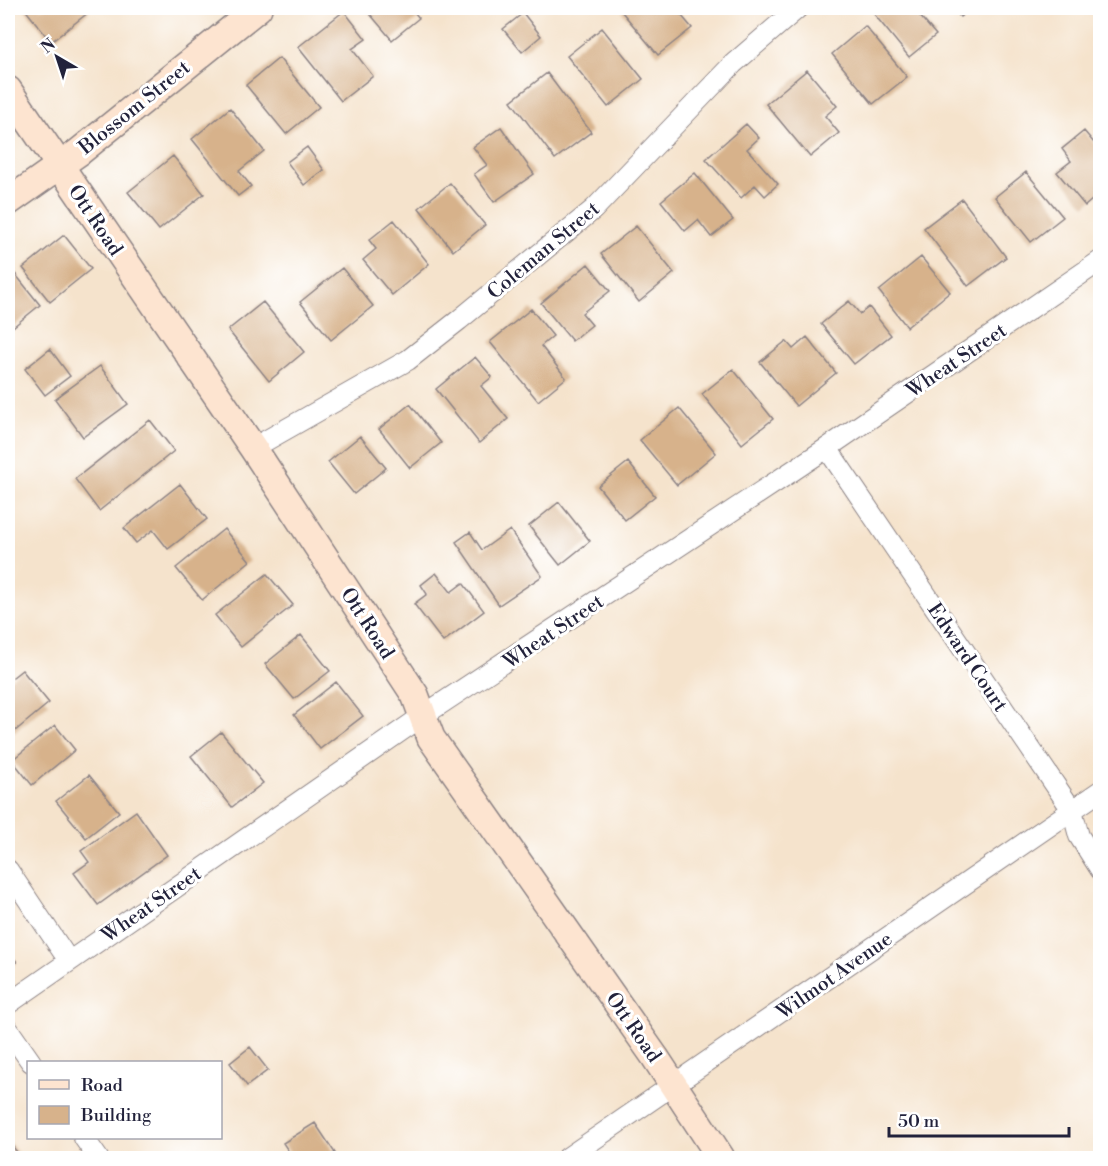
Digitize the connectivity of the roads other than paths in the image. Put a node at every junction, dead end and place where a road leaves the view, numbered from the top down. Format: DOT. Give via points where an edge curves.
graph roads {
  1 [pos="258,8"];
  2 [pos="798,8"];
  3 [pos="8,90"];
  4 [pos="59,166"];
  5 [pos="8,202"];
  6 [pos="1101,261"];
  7 [pos="253,448"];
  8 [pos="827,448"];
  9 [pos="424,715"];
  10 [pos="1101,791"];
  11 [pos="1072,810"];
  12 [pos="1101,869"];
  13 [pos="8,870"];
  14 [pos="69,961"];
  15 [pos="8,1004"];
  16 [pos="8,1029"];
  17 [pos="30,1061"];
  18 [pos="674,1085"];
  19 [pos="85,1139"];
  20 [pos="98,1158"];
  21 [pos="567,1158"];
  22 [pos="721,1158"];
  1 -- 4 [label="street, Blossom Street"];
  2 -- 7 [label="street, Coleman Street" via="733,64 594,209 459,321 408,360"];
  3 -- 4 [label="street, Ott Road"];
  4 -- 5 [label="street, Blossom Street"];
  4 -- 7 [label="street, Ott Road"];
  6 -- 8 [label="street, Wheat Street"];
  7 -- 9 [label="street, Ott Road" via="415,694"];
  8 -- 9 [label="street, Wheat Street"];
  8 -- 11 [label="street, Edward Court"];
  9 -- 14 [label="street, Wheat Street"];
  9 -- 18 [label="street, Ott Road" via="431,738"];
  10 -- 11 [label="street, Wilmot Avenue"];
  11 -- 12 [label="street, Edward Court" via="1079,836"];
  11 -- 18 [label="street, Wilmot Avenue"];
  13 -- 14 [label="street"];
  14 -- 15 [label="street, Wheat Street"];
  16 -- 17 [label="street"];
  18 -- 21 [label="street, Wilmot Avenue"];
  18 -- 22 [label="street, Ott Road"];
  19 -- 20 [label="street"];
}
